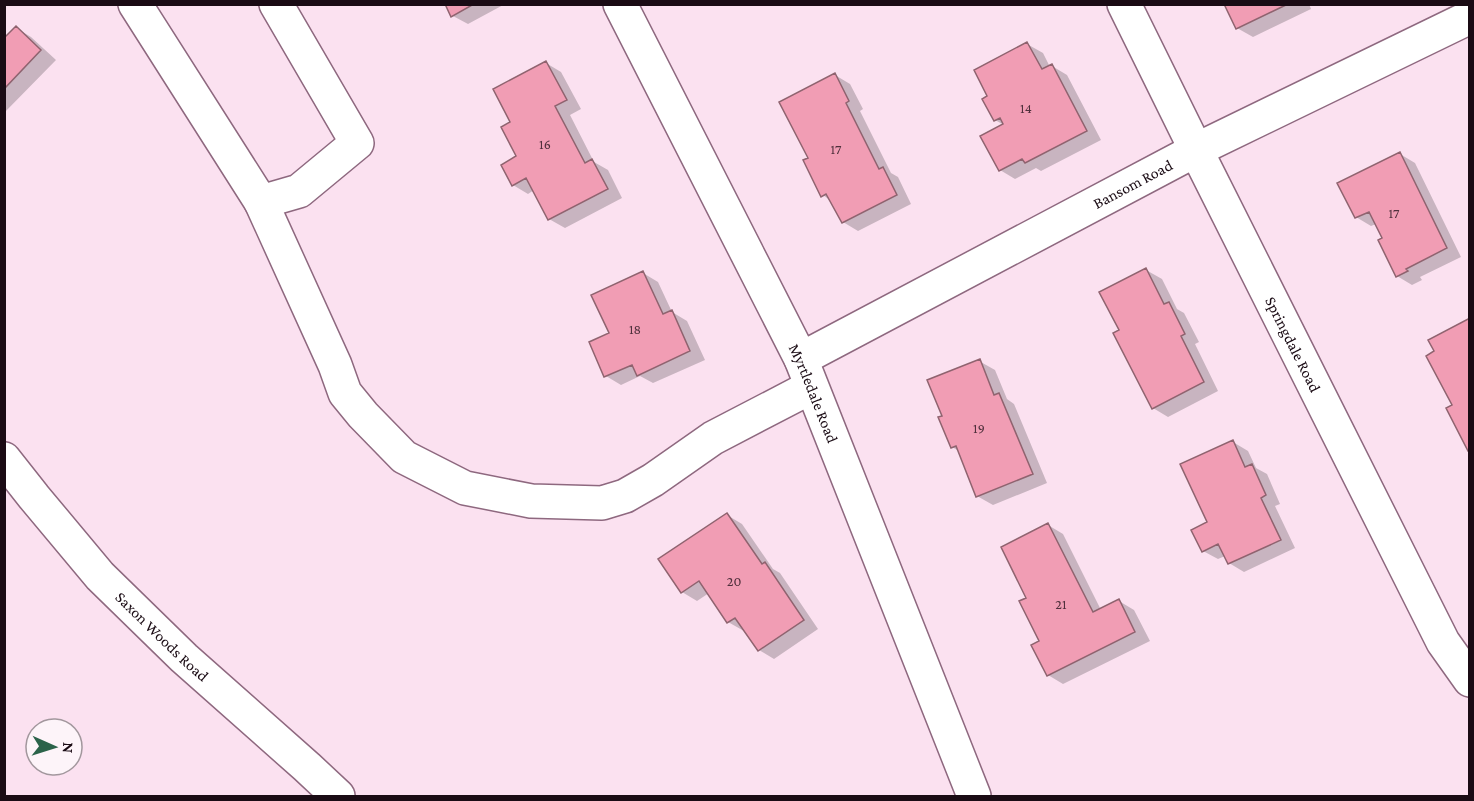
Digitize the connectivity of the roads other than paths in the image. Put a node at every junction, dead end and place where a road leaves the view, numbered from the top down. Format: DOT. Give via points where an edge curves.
graph roads {
  1 [pos="135,4"];
  2 [pos="276,4"];
  3 [pos="620,4"];
  4 [pos="1125,4"];
  5 [pos="1470,17"];
  6 [pos="1196,150"];
  7 [pos="261,202"];
  8 [pos="806,373"];
  9 [pos="4,459"];
  10 [pos="1470,680"];
  11 [pos="338,796"];
  12 [pos="974,796"];
  1 -- 7 [label="street, Bansom Road"];
  2 -- 7 [label="street" via="357,143 299,191"];
  3 -- 8 [label="street, Myrtledale Road"];
  4 -- 6 [label="street, Springdale Road"];
  5 -- 6 [label="street, Bansom Road"];
  6 -- 8 [label="street, Bansom Road"];
  6 -- 10 [label="street, Springdale Road" via="1443,642"];
  7 -- 8 [label="street, Bansom Road" via="345,393 404,456 465,488 531,501 602,503 626,496"];
  8 -- 12 [label="street, Myrtledale Road"];
  9 -- 11 [label="street, Saxon Woods Road" via="100,576 184,658"];
}
